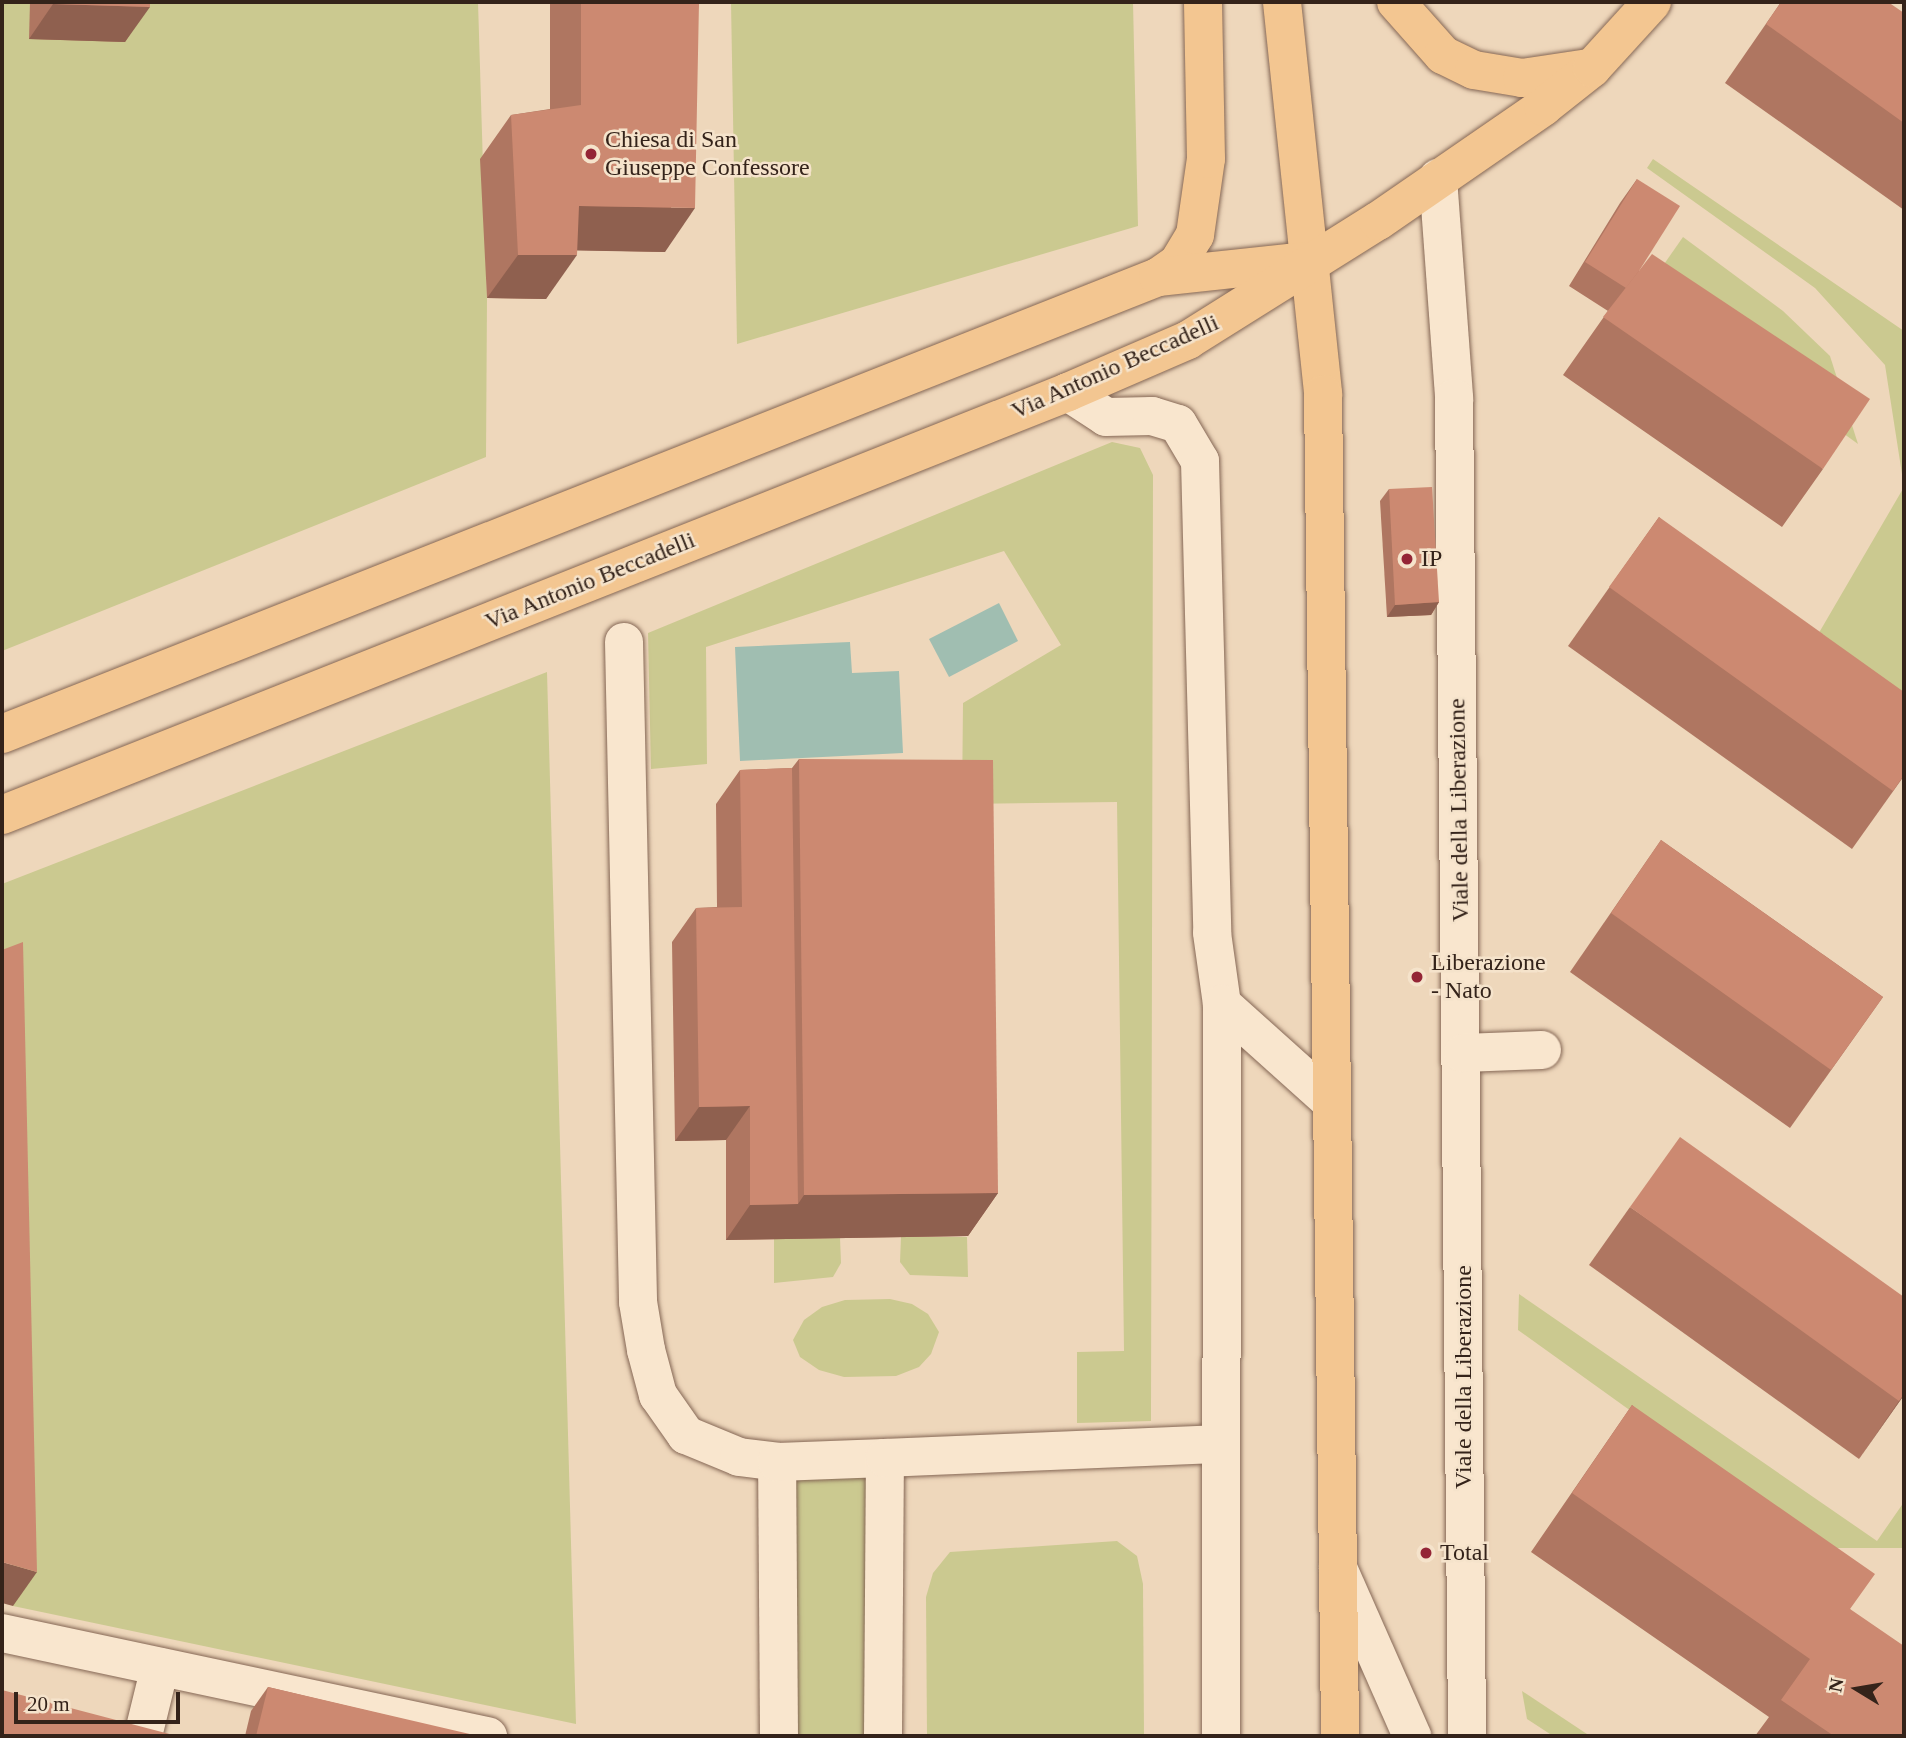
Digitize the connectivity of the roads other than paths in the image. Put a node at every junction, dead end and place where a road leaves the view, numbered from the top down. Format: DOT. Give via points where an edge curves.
graph roads {
  1 [pos="1203,2"];
  2 [pos="1282,2"];
  3 [pos="1396,2"];
  4 [pos="1652,2"];
  5 [pos="1592,68"];
  6 [pos="1438,178"];
  7 [pos="1310,261"];
  8 [pos="1158,277"];
  9 [pos="1068,392"];
  10 [pos="624,642"];
  11 [pos="2,734"];
  12 [pos="2,814"];
  13 [pos="1222,1004"];
  14 [pos="1542,1050"];
  15 [pos="1463,1053"];
  16 [pos="1330,1101"];
  17 [pos="1222,1444"];
  18 [pos="885,1458"];
  19 [pos="777,1462"];
  20 [pos="1338,1569"];
  21 [pos="2,1633"];
  22 [pos="160,1667"];
  23 [pos="143,1736"];
  24 [pos="488,1736"];
  25 [pos="779,1736"];
  26 [pos="883,1736"];
  27 [pos="1221,1736"];
  28 [pos="1340,1736"];
  29 [pos="1412,1736"];
  30 [pos="1467,1736"];
  1 -- 8 [label="main road" via="1206,159 1195,235 1178,263"];
  2 -- 7 [label="main road"];
  3 -- 5 [label="main road" via="1443,55 1474,70 1522,78"];
  4 -- 5 [label="main road"];
  5 -- 6 [label="main road, Via Antonio Beccadelli"];
  6 -- 7 [label="main road, Via Antonio Beccadelli"];
  6 -- 15 [label="street, Viale della Liberazione" via="1454,398"];
  7 -- 8 [label="main road"];
  7 -- 9 [label="main road, Via Antonio Beccadelli" via="1188,340"];
  7 -- 16 [label="main road" via="1323,394"];
  8 -- 11 [label="main road"];
  9 -- 12 [label="main road, Via Antonio Beccadelli"];
  9 -- 13 [label="street" via="1106,417 1152,416 1178,424 1200,461 1212,933"];
  10 -- 19 [label="street" via="638,1302 646,1350 658,1395 687,1435 738,1457"];
  13 -- 16 [label="street"];
  13 -- 17 [label="street"];
  14 -- 15 [label="street"];
  15 -- 30 [label="street, Viale della Liberazione"];
  16 -- 20 [label="main road"];
  17 -- 18 [label="street"];
  17 -- 27 [label="street"];
  18 -- 19 [label="street"];
  18 -- 26 [label="street"];
  19 -- 25 [label="street"];
  20 -- 28 [label="main road"];
  20 -- 29 [label="street"];
  21 -- 22 [label="street"];
  22 -- 23 [label="street"];
  22 -- 24 [label="street"];
}
